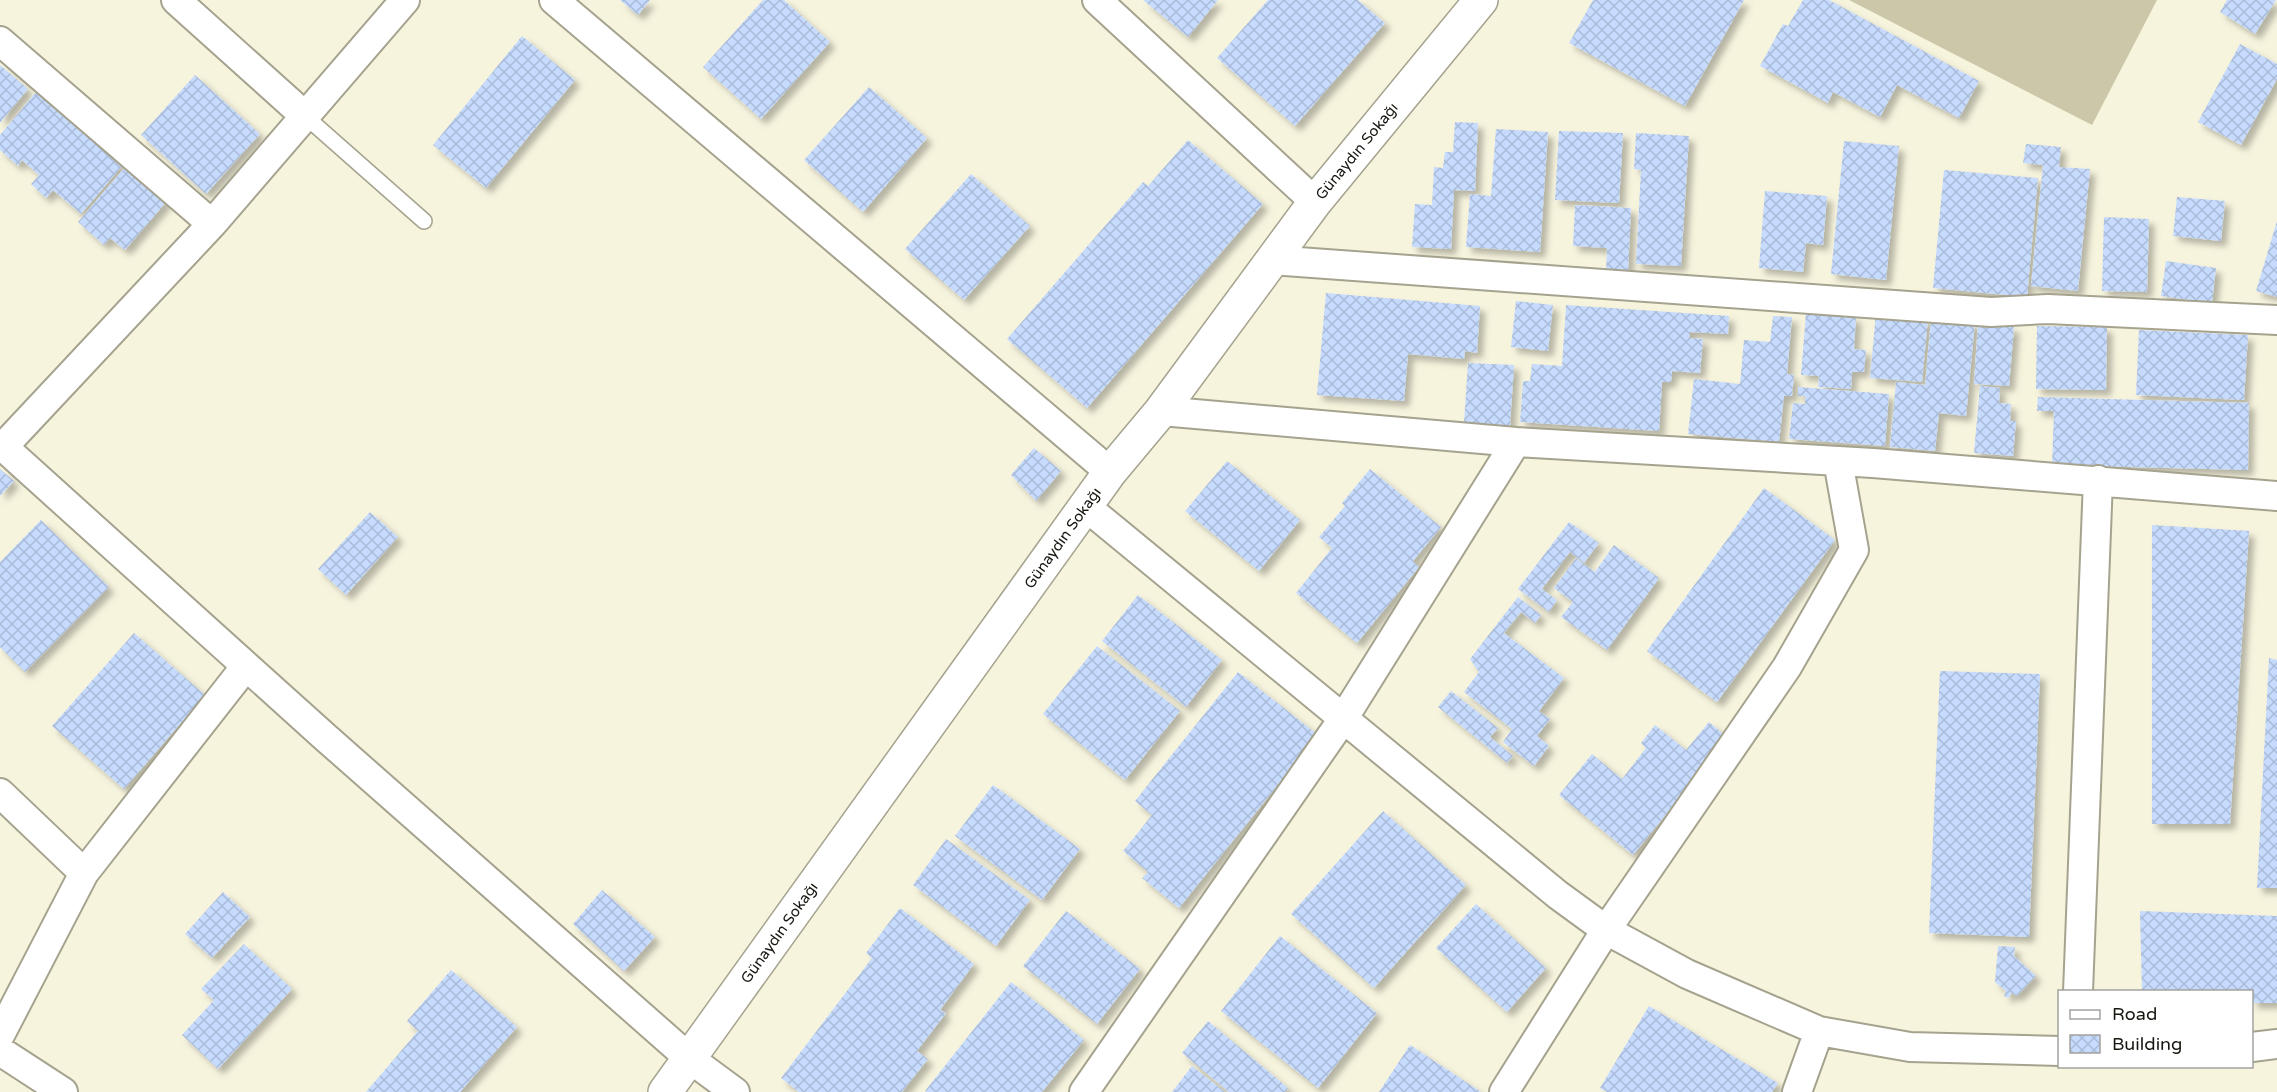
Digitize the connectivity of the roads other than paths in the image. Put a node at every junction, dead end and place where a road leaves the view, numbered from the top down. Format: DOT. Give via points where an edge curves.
graph roads {
  1 [pos="176,0"];
  2 [pos="405,0"];
  3 [pos="554,0"];
  4 [pos="1097,0"];
  5 [pos="1481,0"];
  6 [pos="0,41"];
  7 [pos="305,116"];
  8 [pos="1315,202"];
  9 [pos="424,221"];
  10 [pos="212,224"];
  11 [pos="1271,260"];
  12 [pos="2277,320"];
  13 [pos="1161,411"];
  14 [pos="1516,442"];
  15 [pos="2,445"];
  16 [pos="1838,461"];
  17 [pos="1110,472"];
  18 [pos="2098,480"];
  19 [pos="2277,496"];
  20 [pos="1085,506"];
  21 [pos="246,666"];
  22 [pos="1343,719"];
  23 [pos="0,794"];
  24 [pos="84,873"];
  25 [pos="1606,930"];
  26 [pos="2078,990"];
  27 [pos="1820,1031"];
  28 [pos="0,1035"];
  29 [pos="2277,1044"];
  30 [pos="2253,1047"];
  31 [pos="2058,1051"];
  32 [pos="0,1052"];
  33 [pos="689,1058"];
  34 [pos="63,1092"];
  35 [pos="665,1092"];
  36 [pos="735,1092"];
  37 [pos="1084,1092"];
  38 [pos="1504,1092"];
  39 [pos="1797,1092"];
  1 -- 7 [label="street"];
  2 -- 7 [label="street"];
  3 -- 17 [label="street"];
  4 -- 8 [label="street"];
  5 -- 8 [label="street, Günaydın Sokağı"];
  6 -- 10 [label="street"];
  7 -- 9 [label="lane"];
  7 -- 10 [label="street"];
  8 -- 11 [label="street, Günaydın Sokağı"];
  10 -- 15 [label="street"];
  11 -- 12 [label="street" via="1991,312 2048,309"];
  11 -- 13 [label="street, Günaydın Sokağı"];
  13 -- 14 [label="street"];
  13 -- 17 [label="street, Günaydın Sokağı"];
  14 -- 16 [label="street"];
  14 -- 22 [label="street"];
  15 -- 21 [label="street"];
  16 -- 18 [label="street"];
  16 -- 25 [label="street" via="1854,550 1787,667"];
  17 -- 20 [label="street, Günaydın Sokağı"];
  18 -- 19 [label="street"];
  18 -- 26 [label="street"];
  20 -- 22 [label="street"];
  20 -- 33 [label="street, Günaydın Sokağı"];
  21 -- 24 [label="street"];
  21 -- 33 [label="street"];
  22 -- 25 [label="street"];
  22 -- 37 [label="street"];
  23 -- 24 [label="street"];
  24 -- 28 [label="street"];
  25 -- 27 [label="street" via="1687,974"];
  25 -- 38 [label="street"];
  27 -- 31 [label="street" via="1910,1047"];
  27 -- 39 [label="street"];
  29 -- 30 [label="street"];
  32 -- 34 [label="street"];
  33 -- 35 [label="street, Günaydın Sokağı"];
  33 -- 36 [label="street"];
}
